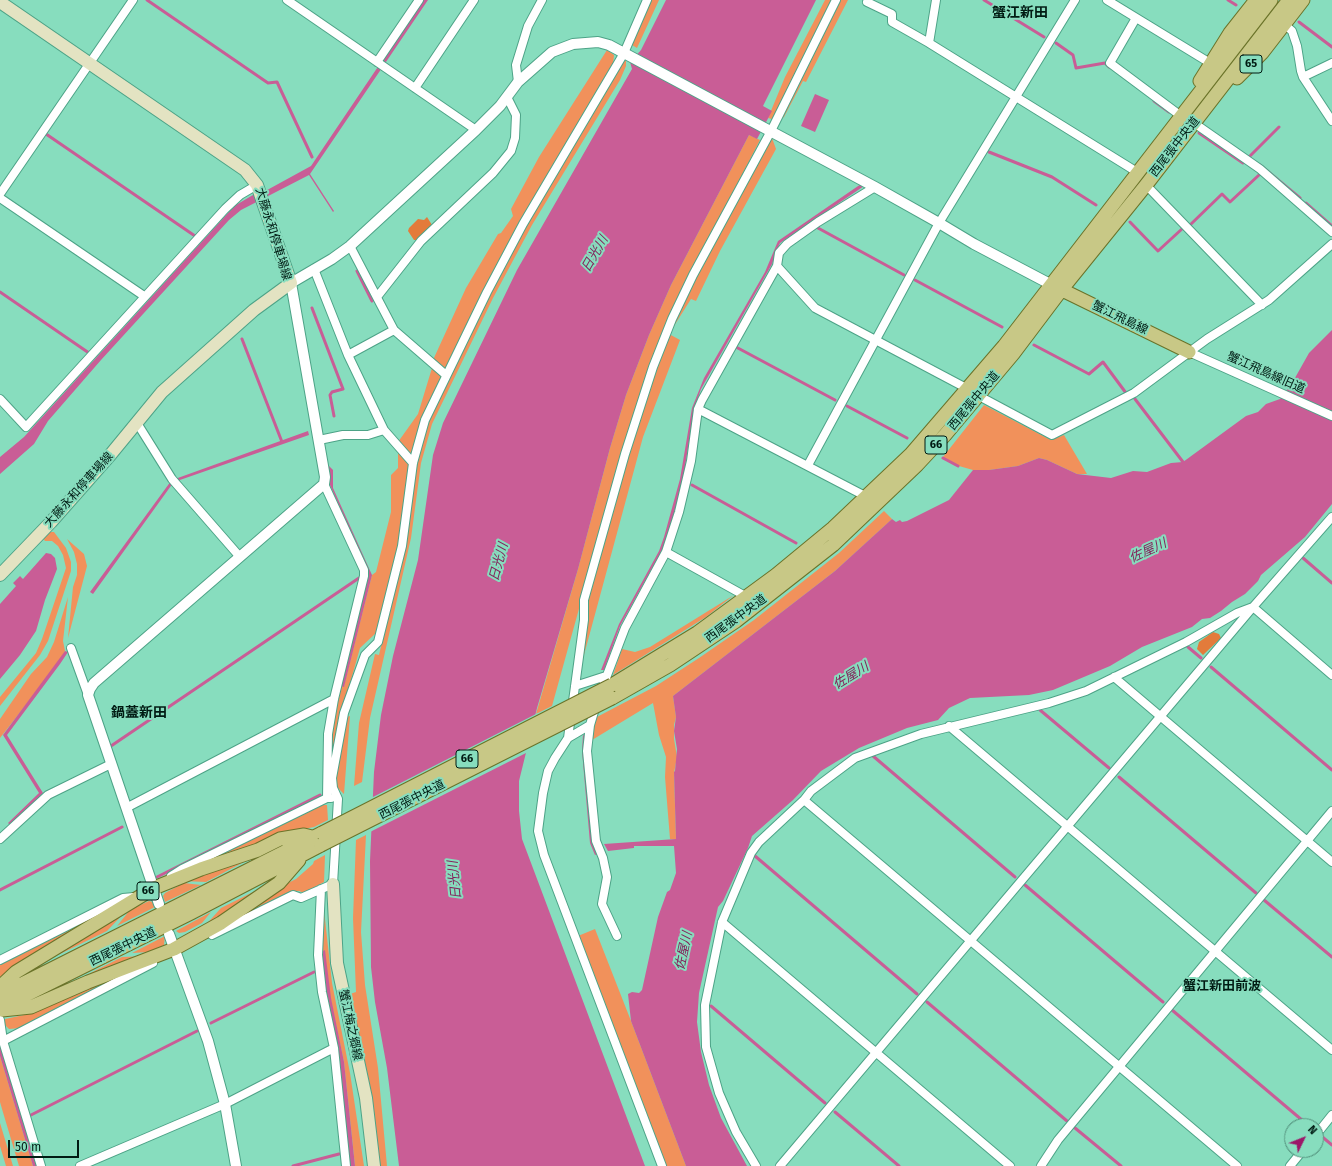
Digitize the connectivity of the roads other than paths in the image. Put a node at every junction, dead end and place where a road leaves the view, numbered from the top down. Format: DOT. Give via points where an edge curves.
graph roads {
  1 [pos="133,0"];
  2 [pos="287,0"];
  3 [pos="419,0"];
  4 [pos="474,0"];
  5 [pos="542,0"];
  6 [pos="647,0"];
  7 [pos="836,0"];
  8 [pos="936,0"];
  9 [pos="1075,0"];
  10 [pos="1107,0"];
  11 [pos="1256,0"];
  12 [pos="1270,0"];
  13 [pos="1289,0"];
  14 [pos="1303,0"];
  15 [pos="0,2"];
  16 [pos="867,2"];
  17 [pos="1136,18"];
  18 [pos="1284,24"];
  19 [pos="929,43"];
  20 [pos="626,54"];
  21 [pos="89,63"];
  22 [pos="1210,63"];
  23 [pos="1332,63"];
  24 [pos="380,64"];
  25 [pos="1304,77"];
  26 [pos="518,82"];
  27 [pos="415,88"];
  28 [pos="1016,95"];
  29 [pos="507,97"];
  30 [pos="1181,116"];
  31 [pos="1332,121"];
  32 [pos="1194,122"];
  33 [pos="476,130"];
  34 [pos="769,130"];
  35 [pos="1137,172"];
  36 [pos="1146,185"];
  37 [pos="875,187"];
  38 [pos="260,191"];
  39 [pos="0,196"];
  40 [pos="939,223"];
  41 [pos="1332,232"];
  42 [pos="1332,244"];
  43 [pos="350,246"];
  44 [pos="777,266"];
  45 [pos="314,270"];
  46 [pos="291,283"];
  47 [pos="1056,287"];
  48 [pos="144,296"];
  49 [pos="377,297"];
  50 [pos="1262,305"];
  51 [pos="394,330"];
  52 [pos="876,340"];
  53 [pos="1189,352"];
  54 [pos="348,355"];
  55 [pos="446,375"];
  56 [pos="974,393"];
  57 [pos="0,398"];
  58 [pos="698,409"];
  59 [pos="1332,416"];
  60 [pos="137,423"];
  61 [pos="384,430"];
  62 [pos="319,440"];
  63 [pos="413,463"];
  64 [pos="808,466"];
  65 [pos="324,484"];
  66 [pos="867,497"];
  67 [pos="1332,517"];
  68 [pos="666,552"];
  69 [pos="240,557"];
  70 [pos="0,576"];
  71 [pos="747,597"];
  72 [pos="1253,608"];
  73 [pos="71,648"];
  74 [pos="1332,675"];
  75 [pos="1114,677"];
  76 [pos="575,686"];
  77 [pos="610,686"];
  78 [pos="88,695"];
  79 [pos="334,699"];
  80 [pos="1161,717"];
  81 [pos="590,725"];
  82 [pos="949,726"];
  83 [pos="568,738"];
  84 [pos="111,764"];
  85 [pos="327,798"];
  86 [pos="338,799"];
  87 [pos="804,800"];
  88 [pos="126,808"];
  89 [pos="1332,812"];
  90 [pos="1068,827"];
  91 [pos="0,839"];
  92 [pos="319,839"];
  93 [pos="1307,841"];
  94 [pos="303,855"];
  95 [pos="1332,862"];
  96 [pos="333,884"];
  97 [pos="154,888"];
  98 [pos="321,889"];
  99 [pos="137,897"];
  100 [pos="159,904"];
  101 [pos="722,922"];
  102 [pos="169,934"];
  103 [pos="617,936"];
  104 [pos="971,941"];
  105 [pos="175,950"];
  106 [pos="1215,952"];
  107 [pos="0,960"];
  108 [pos="0,987"];
  109 [pos="0,995"];
  110 [pos="0,1009"];
  111 [pos="0,1020"];
  112 [pos="3,1041"];
  113 [pos="334,1048"];
  114 [pos="1332,1050"];
  115 [pos="876,1053"];
  116 [pos="1119,1066"];
  117 [pos="225,1104"];
  118 [pos="1332,1116"];
  119 [pos="1324,1126"];
  120 [pos="1296,1158"];
  121 [pos="784,1165"];
  122 [pos="41,1166"];
  123 [pos="80,1166"];
  124 [pos="236,1166"];
  125 [pos="346,1166"];
  126 [pos="374,1166"];
  127 [pos="662,1166"];
  128 [pos="756,1166"];
  129 [pos="1010,1166"];
  130 [pos="1041,1166"];
  131 [pos="1237,1166"];
  132 [pos="1290,1166"];
  1 -- 21 [label="street"];
  2 -- 24 [label="street"];
  3 -- 24 [label="street"];
  4 -- 27 [label="street"];
  5 -- 26 [label="street" via="528,26 516,66"];
  6 -- 20 [label="street"];
  7 -- 34 [label="street"];
  8 -- 19 [label="street"];
  9 -- 28 [label="street"];
  10 -- 17 [label="street"];
  11 -- 22 [label="main road"];
  12 -- 30 [label="main road, 西尾張中央道 / 65"];
  13 -- 32 [label="main road, 西尾張中央道 / 65"];
  14 -- 18 [label="main road, 65"];
  15 -- 21 [label="main road, 大藤永和停車場線"];
  16 -- 19 [label="street" via="892,14 892,22"];
  17 -- 22 [label="street"];
  17 -- 30 [label="street" via="1110,63"];
  18 -- 25 [label="street" via="1292,31"];
  18 -- 32 [label="main road, 65" via="1262,53"];
  19 -- 28 [label="street"];
  20 -- 26 [label="street" via="609,44 573,44 552,52"];
  20 -- 34 [label="street"];
  20 -- 55 [label="street" via="523,224"];
  21 -- 38 [label="main road, 大藤永和停車場線" via="245,170"];
  21 -- 39 [label="street"];
  22 -- 30 [label="main road"];
  23 -- 25 [label="street"];
  24 -- 27 [label="street"];
  25 -- 31 [label="street"];
  26 -- 29 [label="street"];
  27 -- 33 [label="street"];
  28 -- 35 [label="street"];
  28 -- 40 [label="street"];
  29 -- 33 [label="street"];
  29 -- 49 [label="street" via="516,115 515,138 511,151 493,173 422,242"];
  30 -- 35 [label="main road, 西尾張中央道 / 66"];
  32 -- 36 [label="main road, 西尾張中央道 / 66"];
  32 -- 41 [label="street" via="1260,169"];
  33 -- 43 [label="street"];
  34 -- 37 [label="street"];
  34 -- 76 [label="street" via="693,275 653,367 625,454 584,600 584,620"];
  35 -- 47 [label="main road, 西尾張中央道 / 66"];
  36 -- 47 [label="main road, 西尾張中央道 / 66"];
  36 -- 50 [label="street"];
  37 -- 40 [label="street"];
  37 -- 44 [label="street" via="787,244 779,253"];
  38 -- 46 [label="main road, 大藤永和停車場線"];
  38 -- 48 [label="street" via="240,195"];
  39 -- 48 [label="street"];
  40 -- 47 [label="street"];
  40 -- 52 [label="street"];
  42 -- 50 [label="street"];
  43 -- 45 [label="street"];
  43 -- 49 [label="street"];
  44 -- 52 [label="street" via="815,308"];
  44 -- 58 [label="street" via="707,388"];
  45 -- 46 [label="street"];
  45 -- 54 [label="street"];
  46 -- 60 [label="main road, 大藤永和停車場線" via="254,310 162,392"];
  46 -- 62 [label="street"];
  47 -- 53 [label="main road, 蟹江飛島線"];
  47 -- 56 [label="main road, 西尾張中央道 / 66"];
  48 -- 57 [label="street" via="26,427"];
  49 -- 51 [label="street"];
  50 -- 53 [label="street"];
  51 -- 54 [label="street"];
  51 -- 55 [label="street"];
  52 -- 56 [label="street"];
  52 -- 64 [label="street"];
  53 -- 56 [label="street" via="1134,393 1052,435"];
  53 -- 59 [label="street, 蟹江飛島線旧道"];
  54 -- 61 [label="street"];
  55 -- 63 [label="street" via="425,420"];
  56 -- 66 [label="main road, 西尾張中央道 / 66"];
  56 -- 77 [label="main road, 西尾張中央道 / 66" via="918,466 833,546 736,621 670,665"];
  58 -- 64 [label="street"];
  58 -- 68 [label="street" via="679,512"];
  60 -- 69 [label="street" via="172,479"];
  60 -- 70 [label="main road, 大藤永和停車場線"];
  61 -- 62 [label="street" via="368,435 343,435"];
  61 -- 63 [label="street"];
  62 -- 65 [label="street"];
  63 -- 86 [label="street" via="402,546 378,642 365,655 344,713 332,778"];
  64 -- 66 [label="street"];
  65 -- 69 [label="street"];
  65 -- 79 [label="street" via="364,570"];
  66 -- 71 [label="main road, 西尾張中央道 / 66" via="809,549"];
  67 -- 72 [label="street"];
  68 -- 71 [label="street"];
  68 -- 77 [label="street" via="625,628"];
  69 -- 78 [label="street" via="94,683"];
  71 -- 77 [label="main road, 西尾張中央道 / 66" via="677,646"];
  72 -- 74 [label="street"];
  72 -- 75 [label="street" via="1237,613 1186,642"];
  72 -- 80 [label="street"];
  73 -- 78 [label="street"];
  75 -- 80 [label="street"];
  75 -- 82 [label="street" via="1049,703"];
  76 -- 77 [label="street"];
  76 -- 83 [label="street"];
  77 -- 81 [label="street"];
  77 -- 92 [label="main road, 西尾張中央道 / 66, bridge"];
  78 -- 84 [label="street"];
  79 -- 85 [label="street" via="328,734"];
  79 -- 88 [label="street"];
  80 -- 90 [label="street"];
  80 -- 93 [label="street"];
  81 -- 83 [label="street"];
  81 -- 103 [label="street" via="587,751 596,841 607,877 602,904"];
  82 -- 87 [label="street" via="855,758 811,791"];
  82 -- 90 [label="street"];
  83 -- 127 [label="street" via="548,771 538,831 544,855"];
  84 -- 88 [label="street"];
  84 -- 91 [label="street" via="48,795"];
  85 -- 86 [label="street"];
  85 -- 97 [label="street" via="182,869"];
  86 -- 96 [label="street"];
  87 -- 101 [label="street" via="759,842 751,853"];
  87 -- 104 [label="street"];
  88 -- 97 [label="street"];
  89 -- 93 [label="street"];
  90 -- 104 [label="street"];
  90 -- 106 [label="street"];
  92 -- 94 [label="main road, 西尾張中央道 / 66"];
  92 -- 97 [label="main road, 66" via="304,835 280,839 258,850"];
  92 -- 109 [label="main road, 西尾張中央道 / 66" via="187,900"];
  93 -- 95 [label="street"];
  93 -- 106 [label="street"];
  94 -- 105 [label="main road, 66" via="280,883"];
  94 -- 110 [label="main road, 西尾張中央道 / 66"];
  96 -- 98 [label="street"];
  96 -- 126 [label="main road, 蟹江梅之郷線" via="337,963 366,1098"];
  97 -- 99 [label="main road, 66"];
  97 -- 100 [label="street"];
  98 -- 105 [label="street" via="301,898 293,895 197,942"];
  98 -- 113 [label="street" via="318,955 322,992"];
  99 -- 107 [label="street" via="123,898"];
  99 -- 108 [label="main road, 66" via="16,972"];
  101 -- 115 [label="street"];
  101 -- 128 [label="street" via="705,1005 706,1047 719,1093 736,1132"];
  102 -- 105 [label="street"];
  104 -- 115 [label="street"];
  104 -- 116 [label="street"];
  105 -- 110 [label="main road, 66" via="88,982 31,1007"];
  105 -- 112 [label="street"];
  105 -- 117 [label="street" via="208,1041"];
  106 -- 114 [label="street"];
  106 -- 116 [label="street"];
  111 -- 112 [label="street"];
  112 -- 122 [label="street"];
  113 -- 117 [label="street"];
  113 -- 125 [label="street"];
  115 -- 121 [label="street"];
  115 -- 129 [label="street"];
  116 -- 130 [label="street" via="1058,1140"];
  116 -- 131 [label="street"];
  117 -- 123 [label="street"];
  117 -- 124 [label="street"];
  118 -- 119 [label="street"];
  120 -- 132 [label="street"];
}
